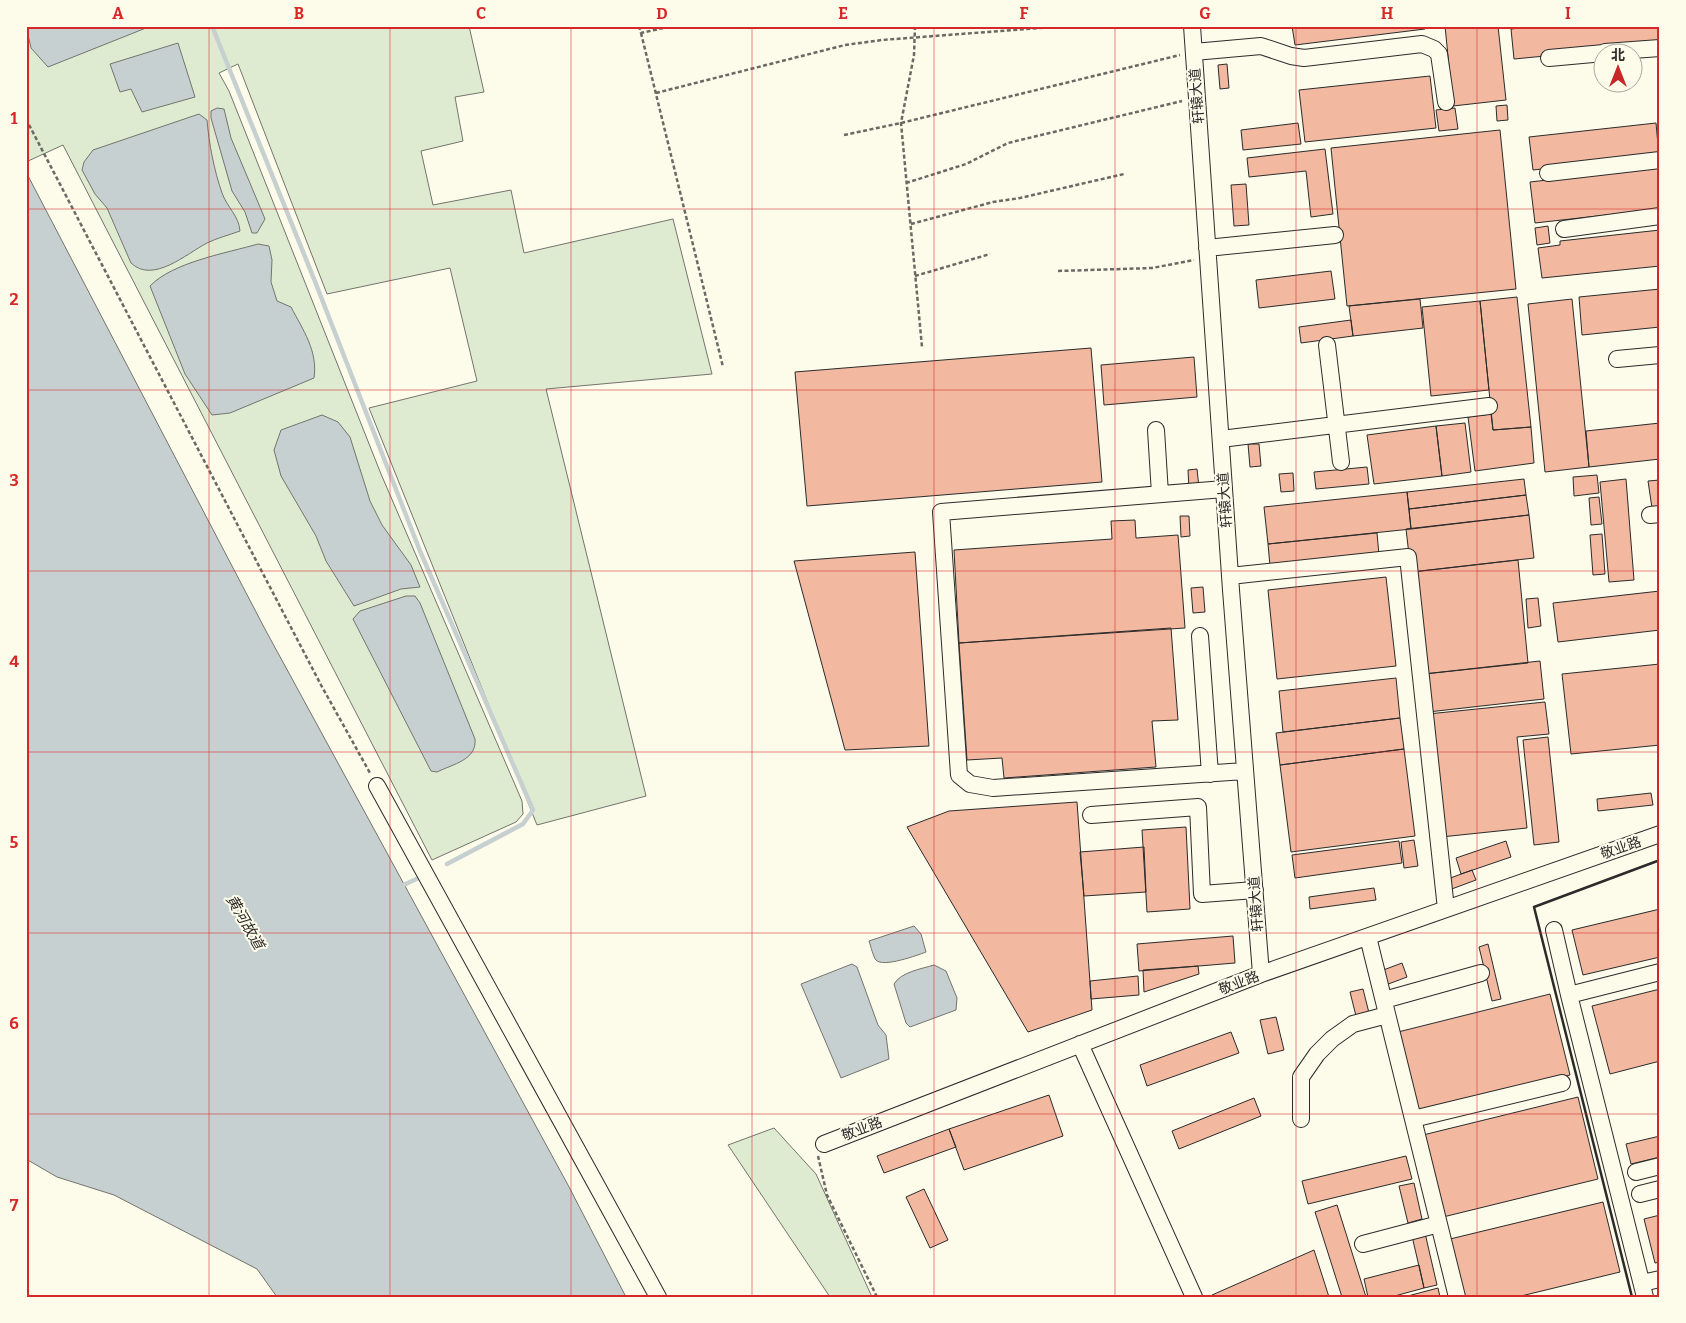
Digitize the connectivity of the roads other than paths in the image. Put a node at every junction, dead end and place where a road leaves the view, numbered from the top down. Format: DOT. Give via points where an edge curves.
graph roads {
  1 [pos="1192,26"];
  2 [pos="1660,48"];
  3 [pos="1644,49"];
  4 [pos="1194,52"];
  5 [pos="1594,54"];
  6 [pos="1549,58"];
  7 [pos="1446,102"];
  8 [pos="1660,160"];
  9 [pos="1548,172"];
  10 [pos="1660,216"];
  11 [pos="1564,229"];
  12 [pos="1336,235"];
  13 [pos="1208,253"];
  14 [pos="1327,345"];
  15 [pos="1660,355"];
  16 [pos="1617,359"];
  17 [pos="1489,406"];
  18 [pos="1336,425"];
  19 [pos="1156,430"];
  20 [pos="1221,439"];
  21 [pos="1340,462"];
  22 [pos="1224,489"];
  23 [pos="1160,494"];
  24 [pos="1230,576"];
  25 [pos="1200,636"];
  26 [pos="1246,771"];
  27 [pos="1210,774"];
  28 [pos="377,786"];
  29 [pos="1090,815"];
  30 [pos="1660,834"];
  31 [pos="1255,890"];
  32 [pos="1446,909"];
  33 [pos="1554,930"];
  34 [pos="1368,937"];
  35 [pos="1481,972"];
  36 [pos="1660,972"];
  37 [pos="1261,974"];
  38 [pos="1569,995"];
  39 [pos="1386,1008"];
  40 [pos="1080,1044"];
  41 [pos="1562,1083"];
  42 [pos="1301,1119"];
  43 [pos="1413,1119"];
  44 [pos="824,1144"];
  45 [pos="1660,1166"];
  46 [pos="1636,1172"];
  47 [pos="1660,1189"];
  48 [pos="1640,1194"];
  49 [pos="1439,1224"];
  50 [pos="1363,1244"];
  51 [pos="1660,1278"];
  52 [pos="1644,1290"];
  53 [pos="658,1297"];
  54 [pos="1194,1297"];
  55 [pos="1457,1297"];
  1 -- 4 [label="street, 轩辕大道"];
  2 -- 3 [label="street"];
  4 -- 7 [label="street" via="1261,46 1304,58 1422,44 1439,54"];
  4 -- 13 [label="street, 轩辕大道"];
  5 -- 6 [label="street"];
  8 -- 9 [label="street"];
  10 -- 11 [label="street"];
  12 -- 13 [label="street"];
  13 -- 20 [label="street, 轩辕大道"];
  14 -- 18 [label="street"];
  15 -- 16 [label="street"];
  17 -- 18 [label="street"];
  18 -- 20 [label="street"];
  18 -- 21 [label="street"];
  19 -- 23 [label="street"];
  20 -- 22 [label="street, 轩辕大道"];
  22 -- 23 [label="street"];
  22 -- 24 [label="street, 轩辕大道"];
  23 -- 27 [label="street" via="941,512 960,775 970,784 993,788"];
  24 -- 26 [label="street, 轩辕大道"];
  24 -- 32 [label="street" via="1408,557"];
  25 -- 27 [label="street"];
  26 -- 27 [label="street"];
  26 -- 31 [label="street, 轩辕大道"];
  28 -- 53 [label="street"];
  29 -- 31 [label="street" via="1198,807 1202,894"];
  30 -- 32 [label="street, 敬业路"];
  31 -- 37 [label="street, 轩辕大道"];
  32 -- 34 [label="street, 敬业路"];
  33 -- 38 [label="street"];
  34 -- 37 [label="street, 敬业路"];
  34 -- 39 [label="street"];
  35 -- 39 [label="street"];
  36 -- 38 [label="street"];
  37 -- 40 [label="street, 敬业路"];
  38 -- 52 [label="street"];
  39 -- 42 [label="street" via="1353,1024 1332,1038 1317,1054 1301,1077"];
  39 -- 43 [label="street"];
  40 -- 44 [label="street, 敬业路"];
  40 -- 54 [label="street"];
  41 -- 43 [label="street"];
  43 -- 49 [label="street"];
  45 -- 46 [label="street"];
  47 -- 48 [label="street"];
  49 -- 50 [label="street"];
  49 -- 55 [label="street"];
  51 -- 52 [label="street"];
}
